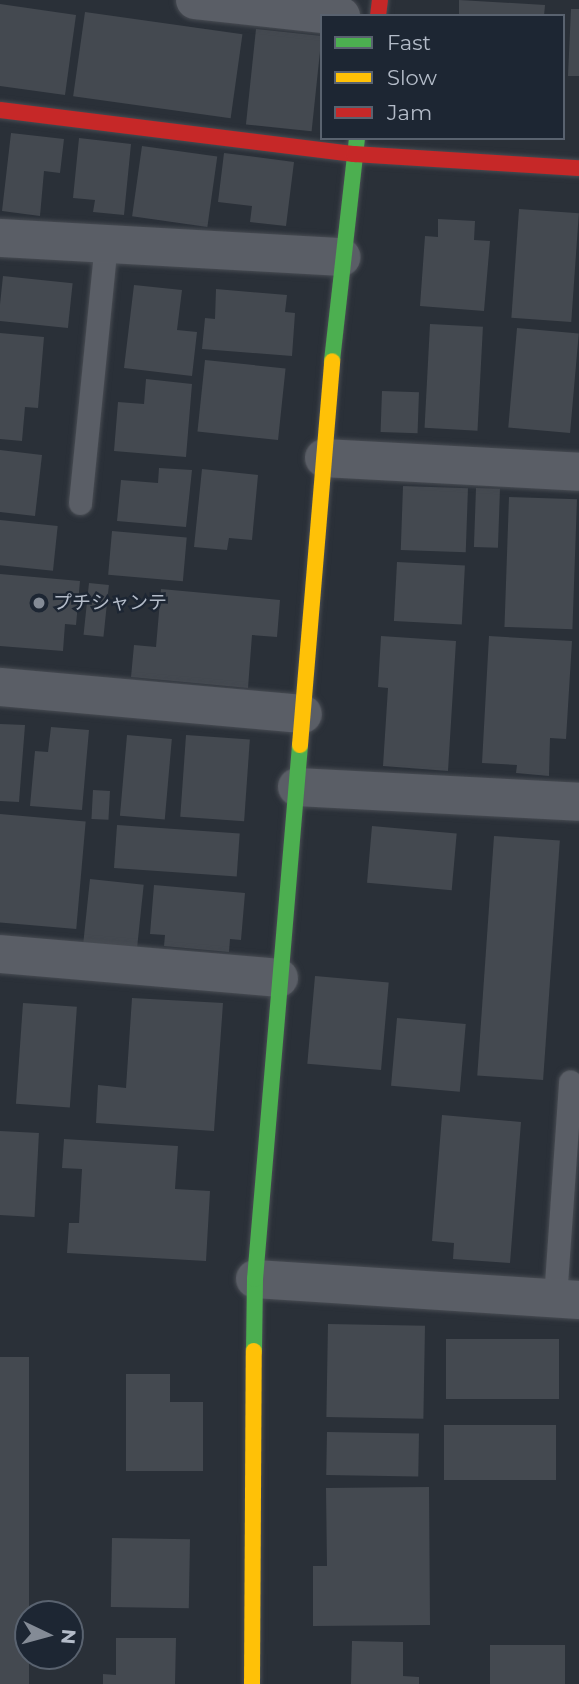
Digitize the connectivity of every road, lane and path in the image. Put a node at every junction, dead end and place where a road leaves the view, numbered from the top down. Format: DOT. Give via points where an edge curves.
graph roads {
  1 [pos="195,0"];
  2 [pos="323,14"];
  3 [pos="0,110"];
  4 [pos="355,146"];
  5 [pos="579,169"];
  6 [pos="0,237"];
  7 [pos="106,244"];
  8 [pos="341,257"];
  9 [pos="324,458"];
  10 [pos="579,472"];
  11 [pos="80,503"];
  12 [pos="0,687"];
  13 [pos="303,714"];
  14 [pos="297,786"];
  15 [pos="579,802"];
  16 [pos="0,954"];
  17 [pos="279,978"];
  18 [pos="570,1082"];
  19 [pos="256,1279"];
  20 [pos="567,1299"];
  21 [pos="252,1684"];
  1 -- 2 [label="street"];
  3 -- 4 [label="street"];
  4 -- 5 [label="street"];
  4 -- 8 [label="street"];
  6 -- 7 [label="street"];
  7 -- 8 [label="street"];
  7 -- 11 [label="lane"];
  8 -- 9 [label="street"];
  9 -- 10 [label="street"];
  9 -- 13 [label="street"];
  12 -- 13 [label="street"];
  13 -- 14 [label="street"];
  14 -- 15 [label="street"];
  14 -- 17 [label="street"];
  16 -- 17 [label="street"];
  17 -- 19 [label="street"];
  18 -- 20 [label="lane"];
  19 -- 20 [label="street"];
  19 -- 21 [label="street"];
}
